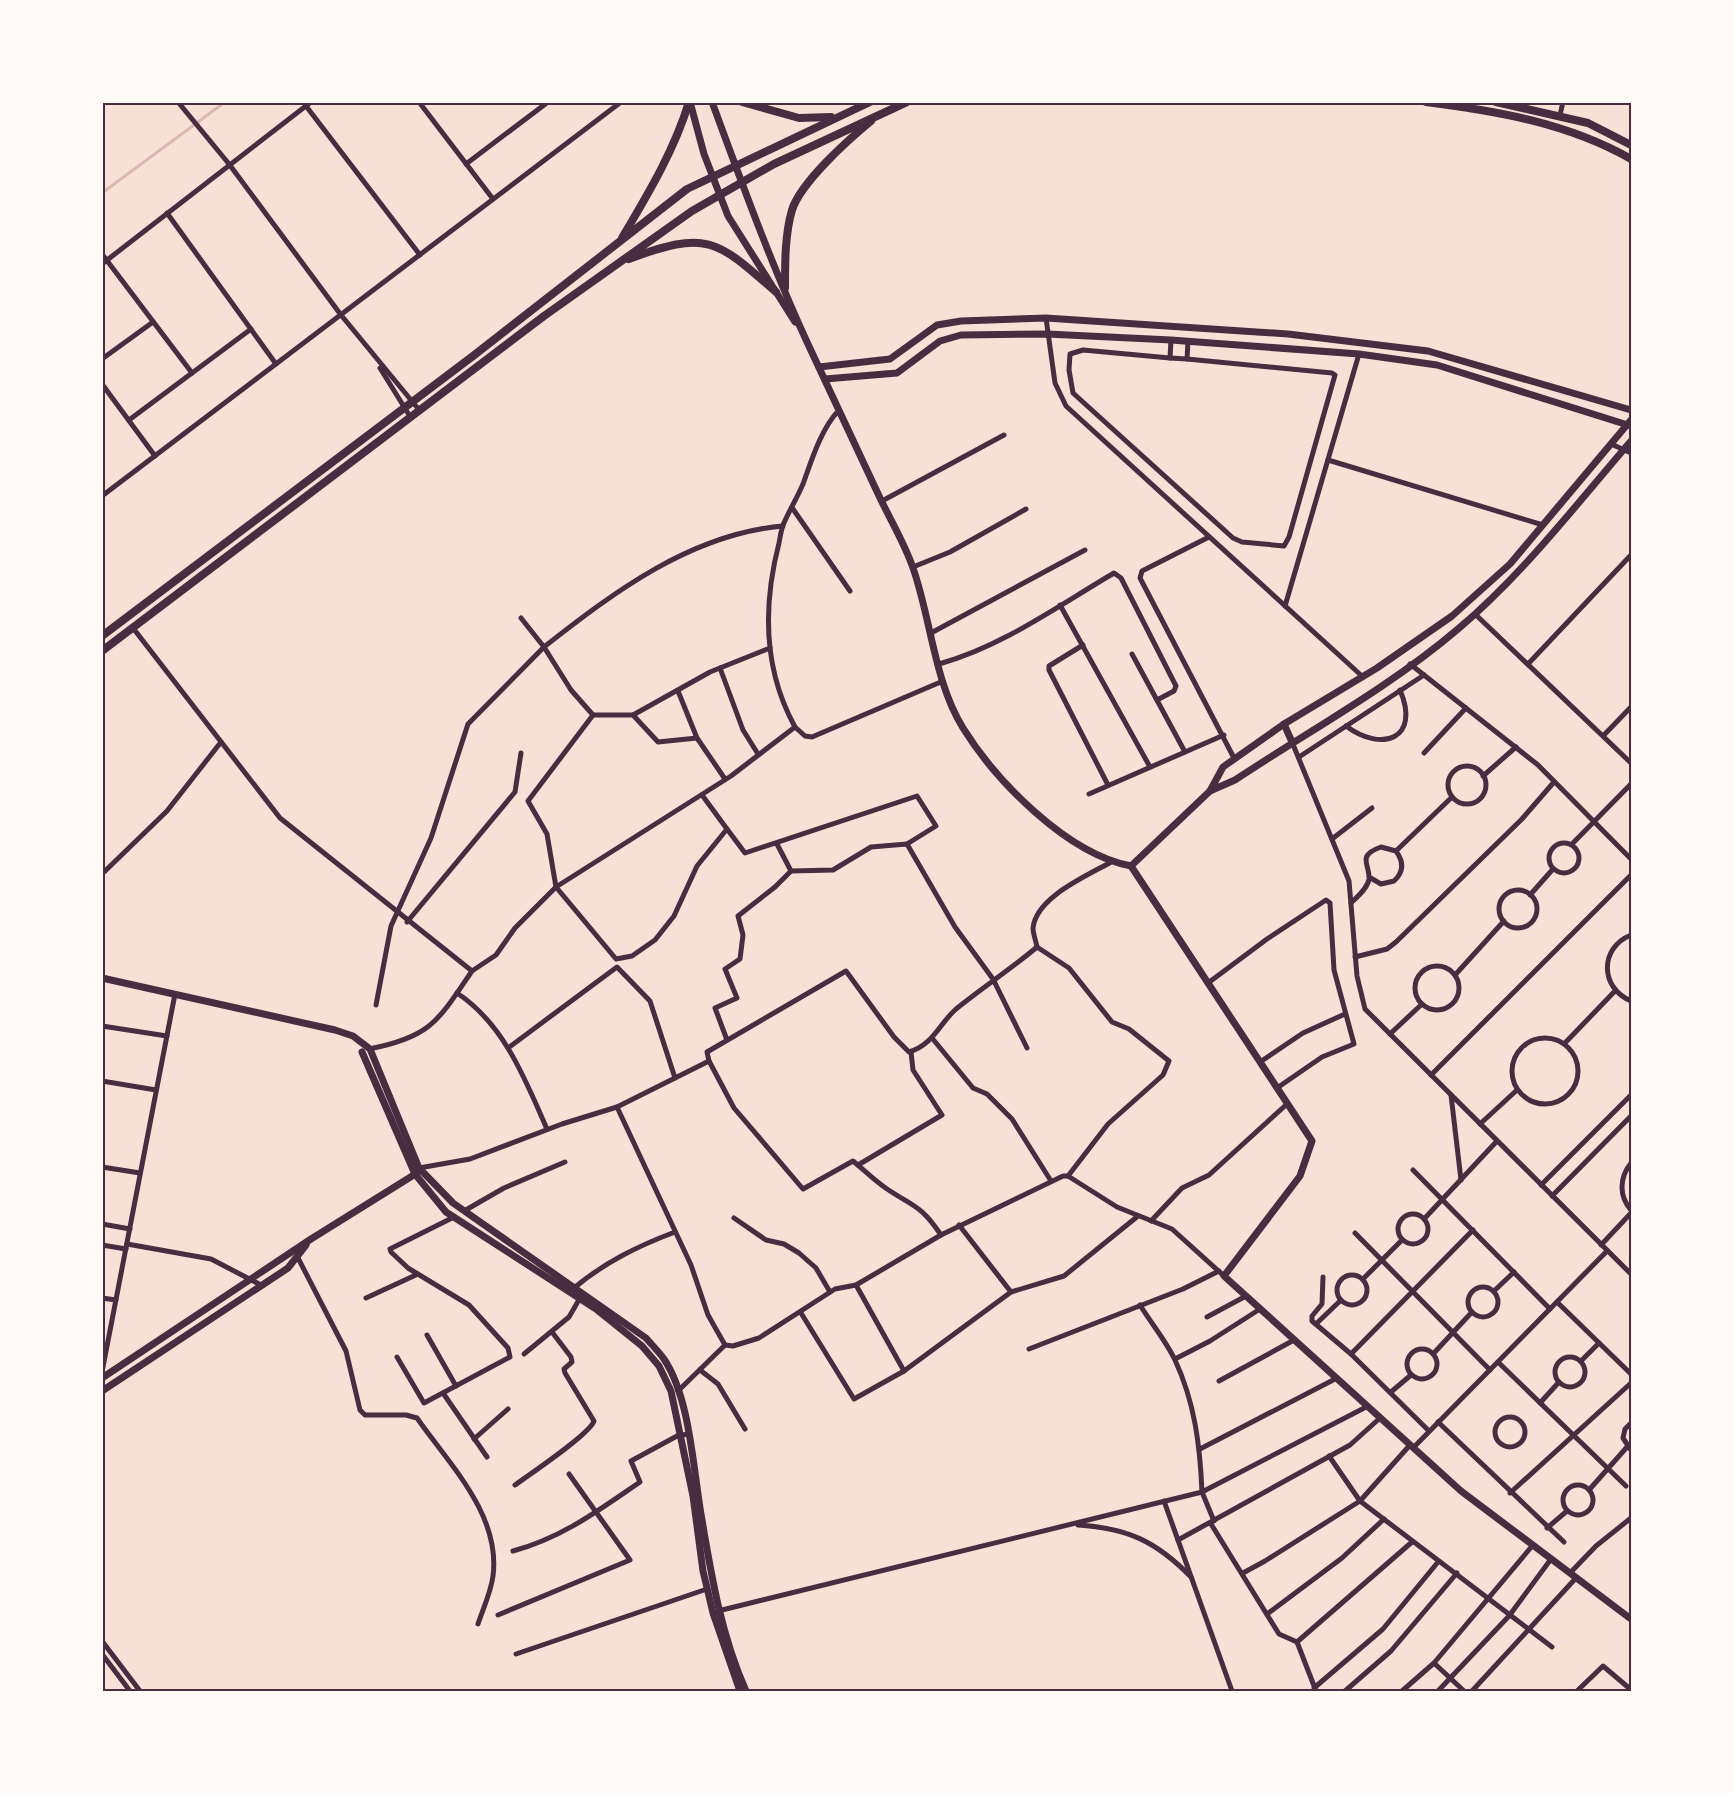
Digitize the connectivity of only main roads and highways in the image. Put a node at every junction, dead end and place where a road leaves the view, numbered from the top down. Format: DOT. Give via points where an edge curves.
graph roads {
  1 [pos="690,102"];
  2 [pos="742,102"];
  3 [pos="870,102"];
  4 [pos="907,102"];
  5 [pos="1426,102"];
  6 [pos="1496,102"];
  7 [pos="879,114"];
  8 [pos="836,117"];
  9 [pos="1631,145"];
  10 [pos="1631,159"];
  11 [pos="620,242"];
  12 [pos="619,263"];
  13 [pos="784,288"];
  14 [pos="776,292"];
  15 [pos="102,636"];
  16 [pos="102,651"];
  1 -- 11 [label="main road" via="659,175"];
  2 -- 8 [label="main road" via="799,118"];
  3 -- 8 [label="main road"];
  4 -- 7 [label="main road"];
  5 -- 10 [label="main road" via="1526,118 1604,143"];
  6 -- 9 [label="main road" via="1588,123"];
  7 -- 12 [label="main road" via="742,182 692,211"];
  7 -- 13 [label="main road" via="835,151 793,208"];
  8 -- 11 [label="main road" via="687,189"];
  11 -- 15 [label="main road"];
  12 -- 14 [label="main road" via="670,244 696,241 732,253"];
  12 -- 16 [label="main road"];
}
